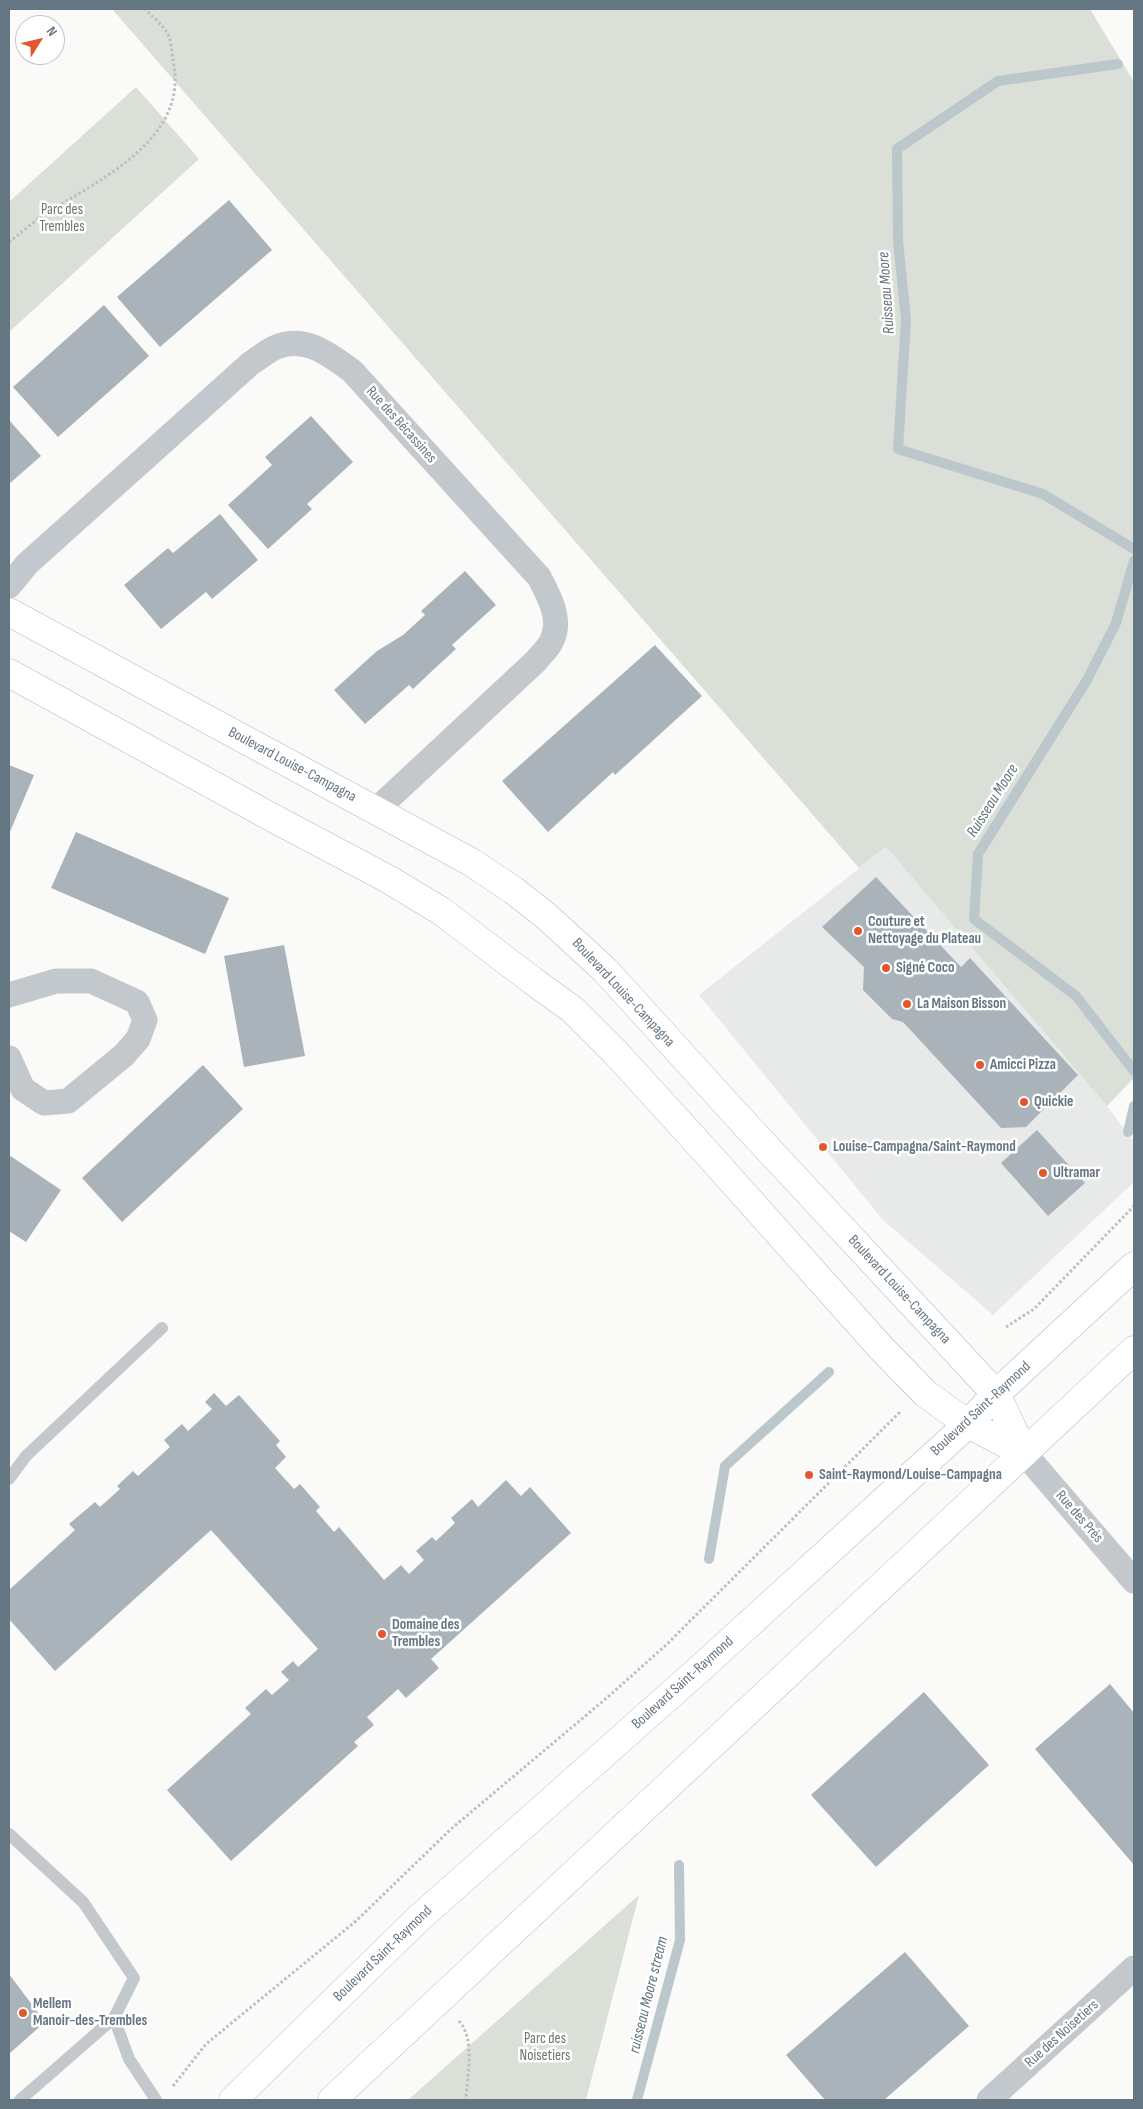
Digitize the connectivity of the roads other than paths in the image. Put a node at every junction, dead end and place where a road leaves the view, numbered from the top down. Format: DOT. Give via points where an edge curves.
graph roads {
  1 [pos="9,586"];
  2 [pos="9,612"];
  3 [pos="9,672"];
  4 [pos="376,810"];
  5 [pos="9,995"];
  6 [pos="9,1058"];
  7 [pos="1134,1266"];
  8 [pos="162,1328"];
  9 [pos="1134,1350"];
  10 [pos="996,1394"];
  11 [pos="968,1424"];
  12 [pos="1024,1453"];
  13 [pos="9,1480"];
  14 [pos="1134,1581"];
  15 [pos="9,1834"];
  16 [pos="1134,1968"];
  17 [pos="114,2018"];
  18 [pos="20,2100"];
  19 [pos="156,2100"];
  20 [pos="233,2100"];
  21 [pos="332,2100"];
  22 [pos="989,2100"];
  1 -- 4 [label="street, Rue des Bécassines" via="27,564 251,363 275,348 300,343 327,352 352,371 539,578 550,597 556,618 552,642 536,660"];
  2 -- 4 [label="street, Boulevard Louise-Campagna"];
  3 -- 11 [label="street" via="442,911 573,1010 616,1053 882,1349 926,1394"];
  4 -- 10 [label="street, Boulevard Louise-Campagna" via="471,862 513,890 577,943"];
  5 -- 6 [label="street" via="56,981 91,981 137,1002 145,1020 138,1039 124,1055 68,1101 44,1103 23,1088"];
  7 -- 10 [label="street, Boulevard Saint-Raymond"];
  8 -- 13 [label="lane" via="26,1456"];
  9 -- 12 [label="street"];
  10 -- 11 [label="street, Boulevard Saint-Raymond"];
  10 -- 12 [label="street, Boulevard Louise-Campagna"];
  11 -- 12 [label="street"];
  11 -- 20 [label="street, Boulevard Saint-Raymond" via="703,1666 416,1920"];
  12 -- 14 [label="street, Rue des Prés"];
  12 -- 21 [label="street"];
  15 -- 17 [label="lane" via="83,1902 134,1978"];
  16 -- 22 [label="street, Rue des Noisetiers"];
  17 -- 18 [label="lane"];
  17 -- 19 [label="lane" via="129,2059"];
}
